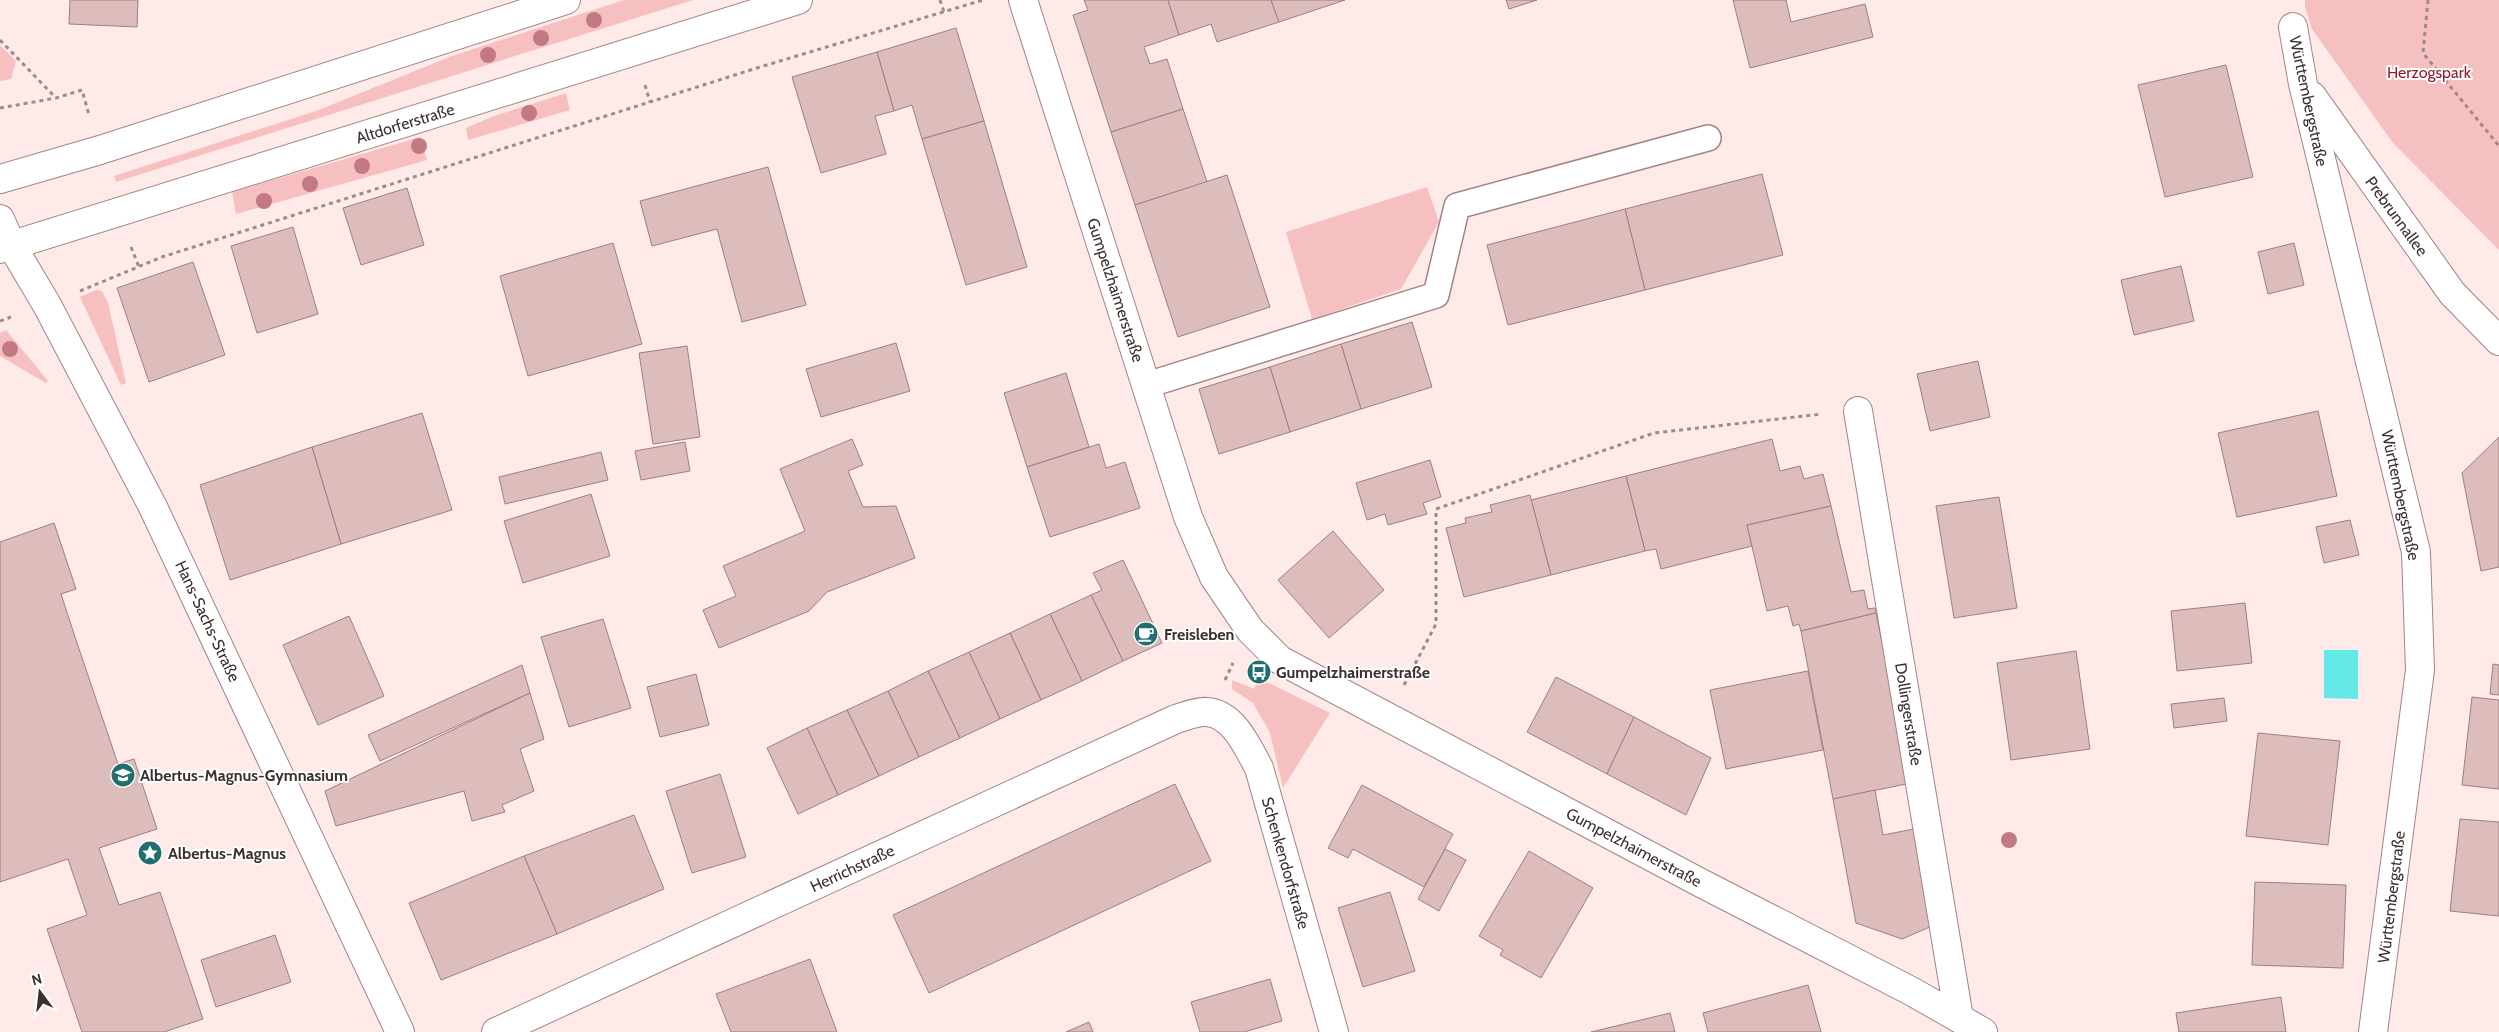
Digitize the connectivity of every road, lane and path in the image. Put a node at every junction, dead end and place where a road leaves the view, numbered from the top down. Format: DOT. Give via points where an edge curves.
graph roads {
  1 [pos="566,0"];
  2 [pos="798,0"];
  3 [pos="940,0"];
  4 [pos="983,0"];
  5 [pos="1023,0"];
  6 [pos="2428,0"];
  7 [pos="944,12"];
  8 [pos="2293,26"];
  9 [pos="0,40"];
  10 [pos="644,84"];
  11 [pos="2303,84"];
  12 [pos="82,90"];
  13 [pos="56,98"];
  14 [pos="650,102"];
  15 [pos="0,108"];
  16 [pos="1708,138"];
  17 [pos="2499,146"];
  18 [pos="0,178"];
  19 [pos="0,219"];
  20 [pos="6,248"];
  21 [pos="47,305"];
  22 [pos="0,321"];
  23 [pos="2499,341"];
  24 [pos="1147,385"];
  25 [pos="1858,410"];
  26 [pos="1250,630"];
  27 [pos="1210,712"];
  28 [pos="1387,716"];
  29 [pos="1959,1018"];
  30 [pos="400,1032"];
  31 [pos="496,1032"];
  32 [pos="1334,1032"];
  33 [pos="1983,1032"];
  34 [pos="2373,1032"];
  1 -- 18 [label="street" via="118,144"];
  2 -- 20 [label="street, Altdorferstraße"];
  3 -- 7 [label="path"];
  4 -- 7 [label="path"];
  5 -- 24 [label="street, Gumpelzhaimerstraße"];
  6 -- 17 [label="path" via="2423,53"];
  7 -- 14 [label="path"];
  8 -- 11 [label="street, Württembergstraße"];
  9 -- 13 [label="path"];
  10 -- 14 [label="path"];
  11 -- 23 [label="street, Prebrunnallee" via="2452,293"];
  11 -- 34 [label="street, Württembergstraße" via="2416,552 2420,670"];
  12 -- 13 [label="path"];
  13 -- 15 [label="path"];
  14 -- 21 [label="path" via="162,257"];
  16 -- 24 [label="lane" via="1458,206 1436,295"];
  19 -- 20 [label="street, Hans-Sachs-Straße"];
  20 -- 21 [label="street, Hans-Sachs-Straße"];
  21 -- 22 [label="path"];
  21 -- 30 [label="street, Hans-Sachs-Straße" via="153,507"];
  24 -- 26 [label="street, Gumpelzhaimerstraße" via="1188,516 1214,577"];
  25 -- 28 [label="path" via="1654,433 1436,509 1436,624"];
  25 -- 29 [label="street, Dollingerstraße"];
  26 -- 27 [label="path"];
  26 -- 28 [label="street, Gumpelzhaimerstraße" via="1280,660"];
  27 -- 31 [label="street, Herrichstraße" via="1176,719"];
  27 -- 32 [label="street, Schenkendorfstraße" via="1230,722 1259,768"];
  28 -- 29 [label="street, Gumpelzhaimerstraße"];
  29 -- 33 [label="street, Gumpelzhaimerstraße"];
}
